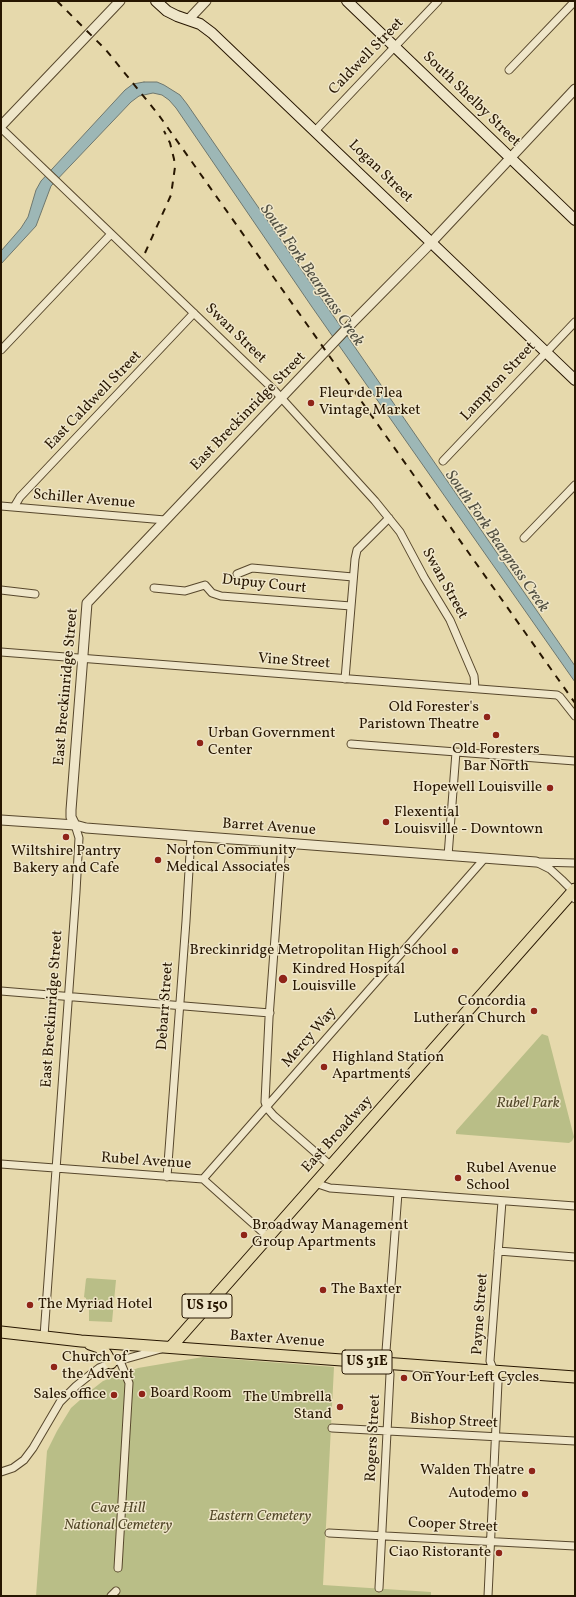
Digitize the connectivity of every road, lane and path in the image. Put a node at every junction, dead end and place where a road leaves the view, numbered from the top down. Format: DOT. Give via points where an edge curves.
graph roads {
  1 [pos="120,1"];
  2 [pos="156,1"];
  3 [pos="206,1"];
  4 [pos="347,1"];
  5 [pos="438,1"];
  6 [pos="575,1"];
  7 [pos="189,19"];
  8 [pos="394,47"];
  9 [pos="509,70"];
  10 [pos="575,89"];
  11 [pos="1,127"];
  12 [pos="315,131"];
  13 [pos="510,157"];
  14 [pos="575,220"];
  15 [pos="111,234"];
  16 [pos="432,242"];
  17 [pos="194,314"];
  18 [pos="575,322"];
  19 [pos="1,350"];
  20 [pos="546,352"];
  21 [pos="575,380"];
  22 [pos="281,398"];
  23 [pos="443,461"];
  24 [pos="575,484"];
  25 [pos="1,506"];
  26 [pos="14,507"];
  27 [pos="389,518"];
  28 [pos="165,520"];
  29 [pos="524,538"];
  30 [pos="238,574"];
  31 [pos="353,576"];
  32 [pos="154,588"];
  33 [pos="1,590"];
  34 [pos="35,594"];
  35 [pos="351,606"];
  36 [pos="1,652"];
  37 [pos="82,659"];
  38 [pos="345,679"];
  39 [pos="474,688"];
  40 [pos="575,716"];
  41 [pos="352,744"];
  42 [pos="456,752"];
  43 [pos="575,761"];
  44 [pos="1,820"];
  45 [pos="75,825"];
  46 [pos="191,836"];
  47 [pos="282,843"];
  48 [pos="448,856"];
  49 [pos="484,859"];
  50 [pos="536,862"];
  51 [pos="575,863"];
  52 [pos="574,893"];
  53 [pos="1,991"];
  54 [pos="68,996"];
  55 [pos="180,1005"];
  56 [pos="270,1013"];
  57 [pos="266,1108"];
  58 [pos="1,1164"];
  59 [pos="331,1166"];
  60 [pos="56,1168"];
  61 [pos="167,1177"];
  62 [pos="204,1179"];
  63 [pos="315,1183"];
  64 [pos="398,1193"];
  65 [pos="502,1201"];
  66 [pos="575,1206"];
  67 [pos="268,1237"];
  68 [pos="498,1251"];
  69 [pos="575,1257"];
  70 [pos="1,1332"];
  71 [pos="44,1336"];
  72 [pos="82,1341"];
  73 [pos="170,1347"];
  74 [pos="115,1362"];
  75 [pos="388,1363"];
  76 [pos="494,1371"];
  77 [pos="575,1377"];
  78 [pos="332,1428"];
  79 [pos="387,1431"];
  80 [pos="496,1437"];
  81 [pos="575,1441"];
  82 [pos="1,1472"];
  83 [pos="329,1533"];
  84 [pos="382,1536"];
  85 [pos="491,1541"];
  86 [pos="575,1546"];
  87 [pos="118,1568"];
  88 [pos="379,1588"];
  89 [pos="488,1596"];
  1 -- 11 [label="street"];
  2 -- 7 [label="main road, Logan Street" via="167,11"];
  3 -- 7 [label="street"];
  4 -- 8 [label="main road, South Shelby Street"];
  5 -- 8 [label="street, Caldwell Street"];
  6 -- 9 [label="street"];
  7 -- 12 [label="main road, Logan Street" via="212,33"];
  8 -- 12 [label="street, Caldwell Street"];
  8 -- 13 [label="main road, South Shelby Street"];
  10 -- 13 [label="street, East Breckinridge Street"];
  11 -- 15 [label="street, Swan Street"];
  12 -- 16 [label="main road, Logan Street"];
  13 -- 14 [label="main road, South Shelby Street"];
  13 -- 16 [label="street, East Breckinridge Street"];
  15 -- 17 [label="street, Swan Street"];
  15 -- 19 [label="street"];
  16 -- 20 [label="main road, Logan Street"];
  16 -- 22 [label="street, East Breckinridge Street"];
  17 -- 22 [label="street, Swan Street"];
  17 -- 26 [label="street, East Caldwell Street" via="25,491"];
  18 -- 20 [label="street, Lampton Street"];
  20 -- 21 [label="main road, Logan Street"];
  20 -- 23 [label="street, Lampton Street"];
  22 -- 27 [label="street, Swan Street"];
  22 -- 28 [label="street, East Breckinridge Street"];
  24 -- 29 [label="street"];
  25 -- 26 [label="street, Schiller Avenue"];
  26 -- 28 [label="street, Schiller Avenue"];
  27 -- 31 [label="street" via="357,550"];
  27 -- 39 [label="street, Swan Street" via="400,532 452,625 474,676"];
  28 -- 37 [label="street, East Breckinridge Street" via="87,603"];
  30 -- 31 [label="street" via="252,568"];
  31 -- 35 [label="street"];
  32 -- 35 [label="street, Dupuy Court" via="185,591 205,586 212,593 221,596"];
  33 -- 34 [label="street"];
  35 -- 38 [label="street"];
  36 -- 37 [label="street, Vine Street"];
  37 -- 38 [label="street, Vine Street"];
  37 -- 45 [label="street, East Breckinridge Street" via="71,810"];
  38 -- 39 [label="street, Vine Street"];
  39 -- 40 [label="street, Vine Street" via="557,695"];
  41 -- 42 [label="street"];
  42 -- 43 [label="street"];
  42 -- 48 [label="street"];
  44 -- 45 [label="street, Barret Avenue"];
  45 -- 46 [label="street, Barret Avenue"];
  45 -- 54 [label="street, East Breckinridge Street" via="79,838"];
  46 -- 47 [label="street, Barret Avenue"];
  46 -- 55 [label="street, Debarr Street"];
  47 -- 48 [label="street, Barret Avenue"];
  47 -- 56 [label="street"];
  48 -- 49 [label="street, Barret Avenue"];
  49 -- 50 [label="street, Barret Avenue"];
  49 -- 57 [label="street, Mercy Way"];
  50 -- 51 [label="street, Barret Avenue"];
  50 -- 52 [label="street, Barret Avenue" via="550,869"];
  52 -- 59 [label="main road, East Broadway / US 150"];
  53 -- 54 [label="street"];
  54 -- 55 [label="street"];
  54 -- 60 [label="street, East Breckinridge Street"];
  55 -- 56 [label="street"];
  55 -- 61 [label="street, Debarr Street"];
  56 -- 57 [label="street"];
  57 -- 59 [label="street"];
  57 -- 62 [label="street, Mercy Way"];
  58 -- 60 [label="street, Rubel Avenue"];
  59 -- 63 [label="main road, East Broadway / US 150"];
  60 -- 61 [label="street, Rubel Avenue"];
  60 -- 71 [label="street, East Breckinridge Street"];
  61 -- 62 [label="street, Rubel Avenue"];
  62 -- 67 [label="street, Rubel Avenue"];
  63 -- 64 [label="street" via="330,1188"];
  63 -- 67 [label="main road, East Broadway / US 150"];
  64 -- 65 [label="street"];
  64 -- 75 [label="street, Rogers Street" via="386,1351"];
  65 -- 66 [label="street"];
  65 -- 68 [label="street, Payne Street"];
  67 -- 73 [label="main road, East Broadway / US 150"];
  68 -- 69 [label="street"];
  68 -- 76 [label="street, Payne Street" via="490,1361"];
  70 -- 71 [label="main road, Baxter Avenue / US 31E"];
  71 -- 72 [label="main road, Baxter Avenue / US 31E"];
  72 -- 73 [label="main road, Baxter Avenue / US 31E"];
  72 -- 74 [label="main road" via="99,1347"];
  73 -- 74 [label="street"];
  73 -- 75 [label="main road, Baxter Avenue / US 31E"];
  74 -- 82 [label="street" via="99,1368 72,1389 51,1415 28,1456 13,1468"];
  74 -- 87 [label="street" via="129,1383"];
  75 -- 76 [label="main road, Baxter Avenue / US 31E"];
  75 -- 79 [label="street, Rogers Street" via="390,1374"];
  76 -- 77 [label="main road, Baxter Avenue / US 31E"];
  76 -- 80 [label="street, Payne Street" via="498,1382"];
  78 -- 79 [label="street, Bishop Street"];
  79 -- 80 [label="street, Bishop Street"];
  79 -- 84 [label="street, Rogers Street"];
  80 -- 81 [label="street, Bishop Street"];
  80 -- 85 [label="street, Payne Street"];
  83 -- 84 [label="street, Cooper Street"];
  84 -- 85 [label="street, Cooper Street"];
  84 -- 88 [label="street, Rogers Street"];
  85 -- 86 [label="street, Cooper Street"];
  85 -- 89 [label="street, Payne Street"];
}
